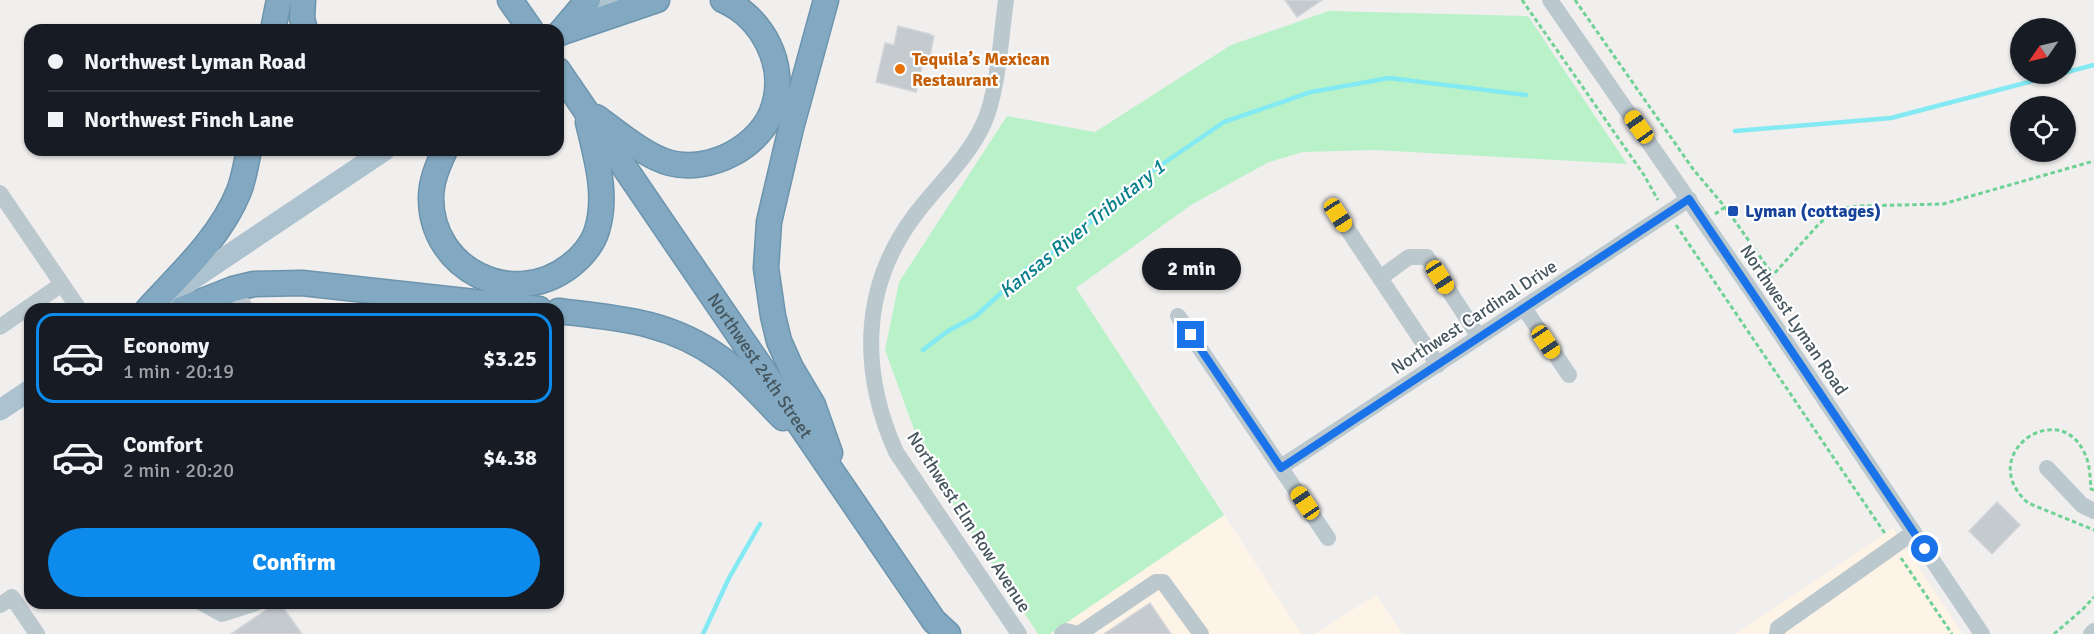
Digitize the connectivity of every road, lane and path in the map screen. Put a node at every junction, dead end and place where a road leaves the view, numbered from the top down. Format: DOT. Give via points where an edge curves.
graph roads {
  1 [pos="279,0"];
  2 [pos="303,0"];
  3 [pos="510,0"];
  4 [pos="588,0"];
  5 [pos="608,0"];
  6 [pos="657,0"];
  7 [pos="723,0"];
  8 [pos="826,0"];
  9 [pos="1006,0"];
  10 [pos="1522,0"];
  11 [pos="1550,0"];
  12 [pos="1575,0"];
  13 [pos="274,24"];
  14 [pos="304,24"];
  15 [pos="527,24"];
  16 [pos="564,27"];
  17 [pos="564,30"];
  18 [pos="564,31"];
  19 [pos="564,79"];
  20 [pos="586,111"];
  21 [pos="248,156"];
  22 [pos="376,156"];
  23 [pos="444,156"];
  24 [pos="2094,161"];
  25 [pos="0,193"];
  26 [pos="1689,199"];
  27 [pos="1667,213"];
  28 [pos="1338,215"];
  29 [pos="1773,275"];
  30 [pos="1380,278"];
  31 [pos="62,284"];
  32 [pos="233,289"];
  33 [pos="1751,290"];
  34 [pos="35,303"];
  35 [pos="75,303"];
  36 [pos="153,303"];
  37 [pos="157,303"];
  38 [pos="197,303"];
  39 [pos="242,303"];
  40 [pos="484,303"];
  41 [pos="1524,308"];
  42 [pos="24,310"];
  43 [pos="564,312"];
  44 [pos="1179,316"];
  45 [pos="0,327"];
  46 [pos="1479,337"];
  47 [pos="1438,365"];
  48 [pos="1569,375"];
  49 [pos="24,394"];
  50 [pos="0,410"];
  51 [pos="819,452"];
  52 [pos="1281,468"];
  53 [pos="2048,468"];
  54 [pos="842,486"];
  55 [pos="2094,511"];
  56 [pos="1914,532"];
  57 [pos="1328,538"];
  58 [pos="1893,546"];
  59 [pos="2094,597"];
  60 [pos="0,605"];
  61 [pos="213,609"];
  62 [pos="237,609"];
  63 [pos="940,630"];
  64 [pos="37,634"];
  65 [pos="1019,634"];
  66 [pos="1062,634"];
  67 [pos="1078,634"];
  68 [pos="1201,634"];
  69 [pos="1777,634"];
  70 [pos="1952,634"];
  71 [pos="1982,634"];
  72 [pos="2054,634"];
  1 -- 13 [label="highway"];
  2 -- 14 [label="highway"];
  3 -- 15 [label="highway"];
  4 -- 16 [label="highway"];
  5 -- 17 [label="main road"];
  6 -- 18 [label="highway"];
  7 -- 20 [label="highway" via="751,18 765,36 775,62 774,107 762,129 749,142 720,160 693,165 669,163"];
  8 -- 54 [label="highway" via="769,222 766,268 779,341 813,405"];
  9 -- 65 [label="street, Northwest Elm Row Avenue" via="988,111 968,150 921,206 896,244 875,301 870,350 876,398 896,452"];
  10 -- 27 [label="path"];
  11 -- 26 [label="street, Northwest Lyman Road"];
  12 -- 29 [label="path"];
  19 -- 20 [label="highway, Northwest 24th Street"];
  20 -- 23 [label="highway" via="601,181 597,233 578,260 539,282 510,285 489,280 457,261 446,247 437,230 431,198"];
  20 -- 51 [label="highway, Northwest 24th Street"];
  21 -- 36 [label="highway" via="240,189 229,213"];
  22 -- 37 [label="main road"];
  24 -- 29 [label="path" via="1943,204 1834,210"];
  25 -- 31 [label="street"];
  26 -- 27 [label="street, Northwest Cardinal Drive"];
  26 -- 33 [label="street, Northwest Lyman Road"];
  27 -- 41 [label="street, Northwest Cardinal Drive"];
  27 -- 58 [label="path"];
  28 -- 30 [label="street"];
  29 -- 33 [label="path"];
  30 -- 46 [label="street" via="1409,257 1427,257"];
  30 -- 47 [label="street"];
  31 -- 34 [label="street"];
  31 -- 35 [label="street"];
  32 -- 38 [label="highway"];
  32 -- 39 [label="street"];
  32 -- 40 [label="highway" via="254,284 302,283"];
  33 -- 56 [label="street, Northwest Lyman Road"];
  41 -- 46 [label="street, Northwest Cardinal Drive"];
  41 -- 48 [label="street"];
  42 -- 45 [label="street"];
  43 -- 51 [label="highway" via="632,319 679,333 720,358"];
  44 -- 52 [label="street"];
  46 -- 47 [label="street, Northwest Cardinal Drive"];
  47 -- 52 [label="street, Northwest Cardinal Drive"];
  49 -- 50 [label="main road"];
  51 -- 54 [label="highway, Northwest 24th Street"];
  52 -- 57 [label="street"];
  53 -- 55 [label="street" via="2082,505"];
  54 -- 63 [label="highway, Northwest 24th Street"];
  56 -- 58 [label="street"];
  56 -- 71 [label="street, Northwest Lyman Road"];
  58 -- 69 [label="street" via="1778,628"];
  58 -- 70 [label="path"];
  59 -- 72 [label="path"];
  60 -- 64 [label="street" via="12,597"];
  61 -- 62 [label="street" via="222,614"];
  66 -- 67 [label="street"];
  67 -- 68 [label="street" via="1156,582 1163,582"];
}
